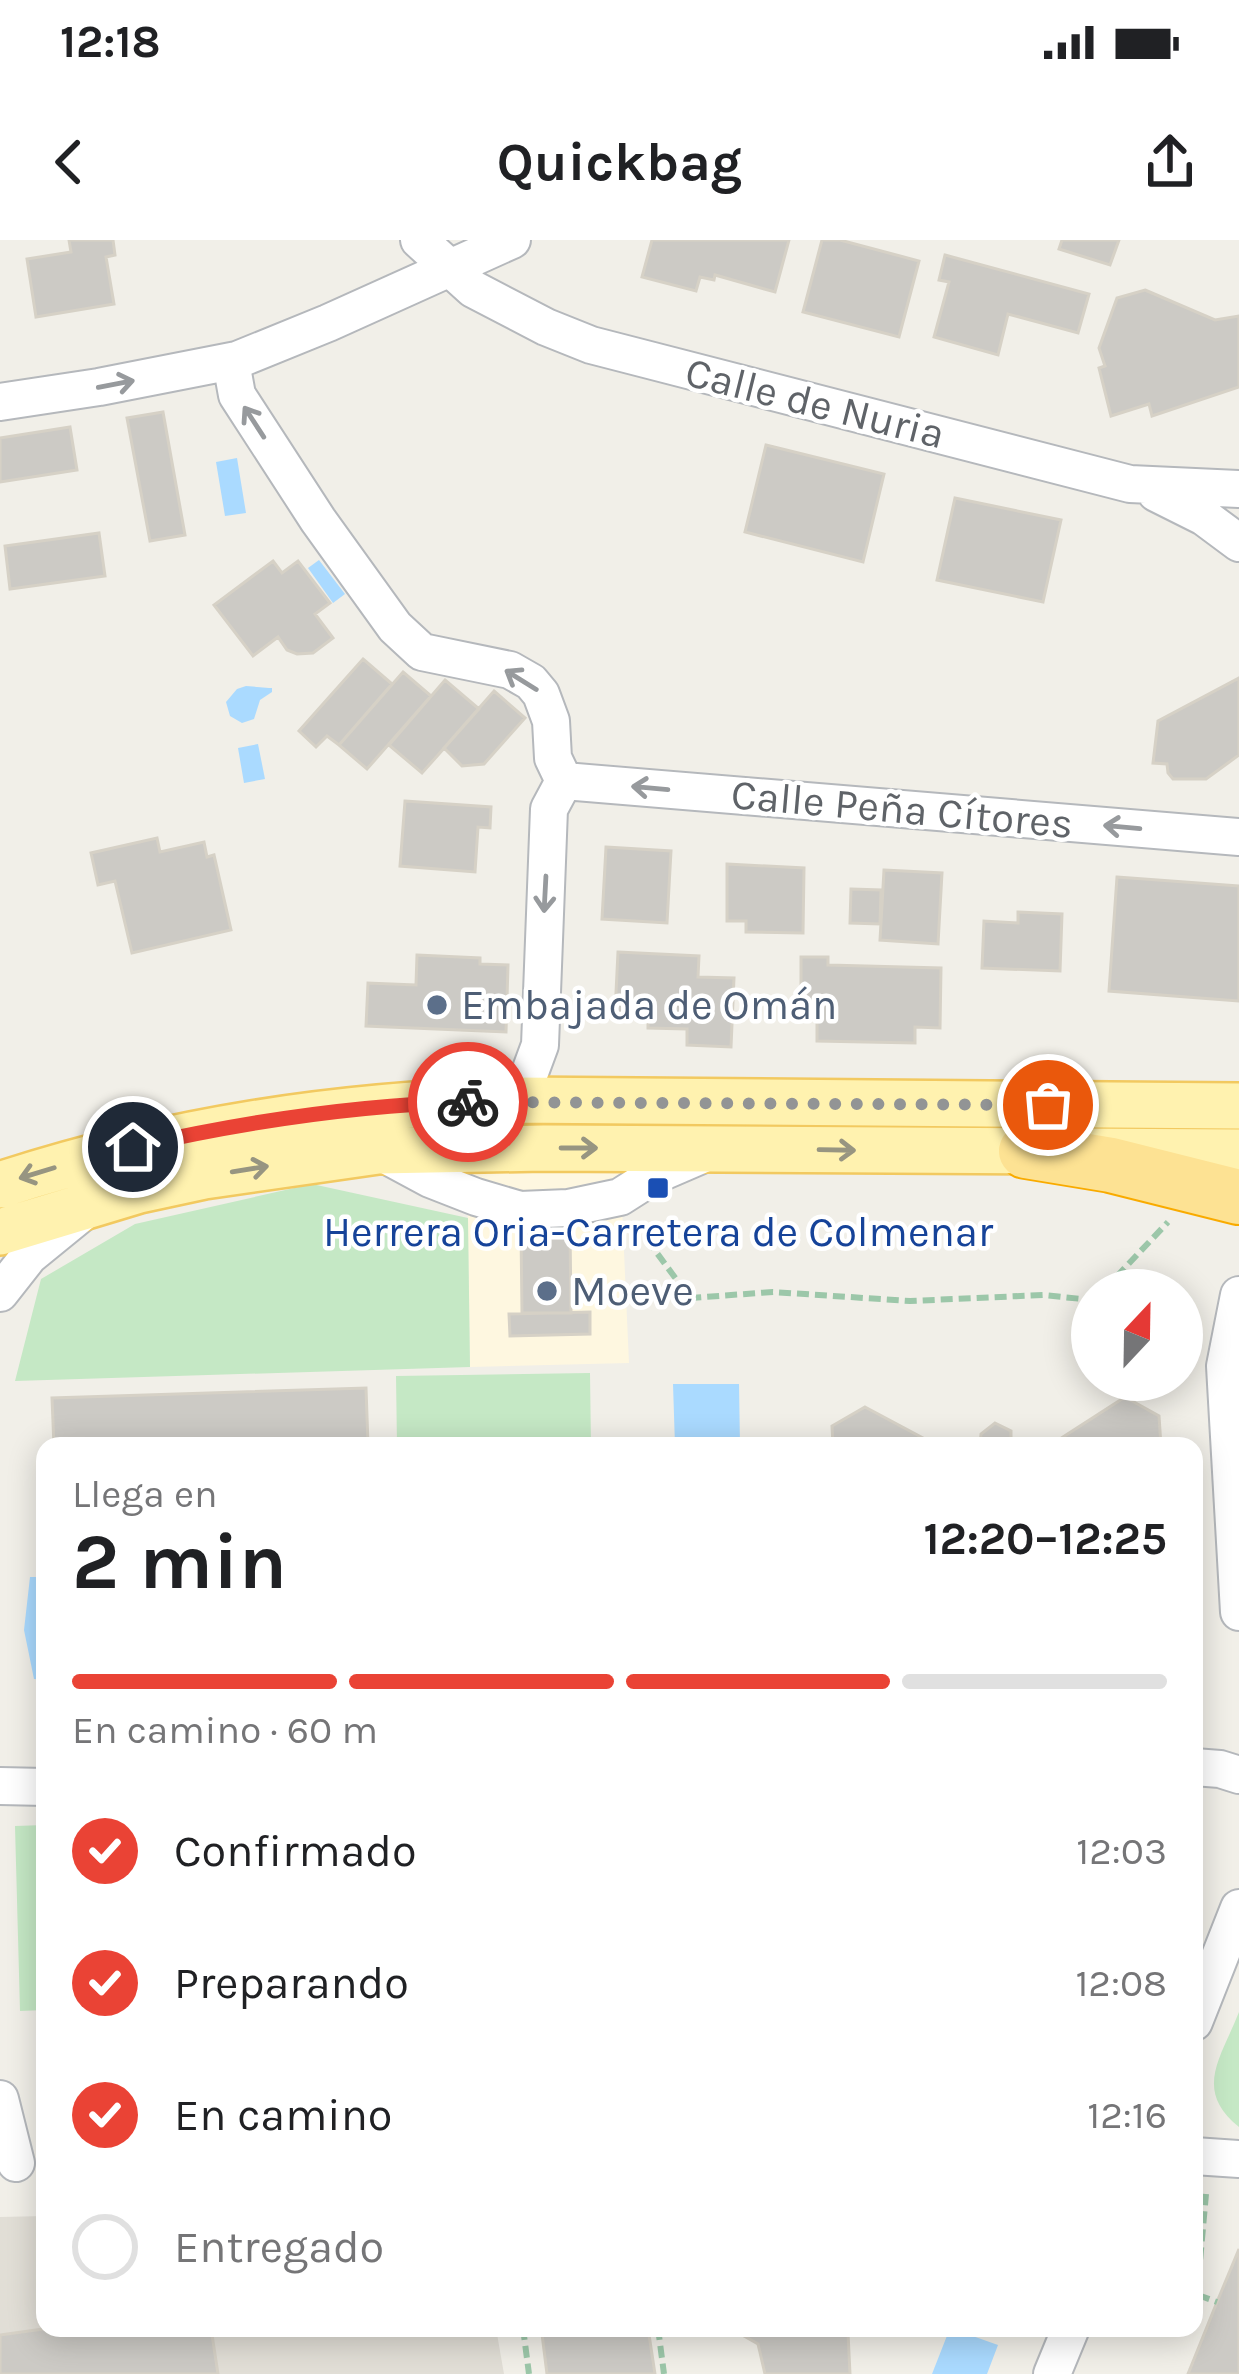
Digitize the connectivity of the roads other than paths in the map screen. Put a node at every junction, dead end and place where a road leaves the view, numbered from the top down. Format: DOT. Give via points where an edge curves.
graph roads {
  1 [pos="419,240"];
  2 [pos="512,240"];
  3 [pos="449,270"];
  4 [pos="238,360"];
  5 [pos="0,402"];
  6 [pos="1130,484"];
  7 [pos="1239,492"];
  8 [pos="1239,542"];
  9 [pos="564,781"];
  10 [pos="1239,837"];
  11 [pos="513,1100"];
  12 [pos="1239,1106"];
  13 [pos="720,1148"];
  14 [pos="378,1151"];
  15 [pos="1026,1151"];
  16 [pos="1239,1152"];
  17 [pos="0,1185"];
  18 [pos="1239,1197"];
  19 [pos="95,1203"];
  20 [pos="0,1232"];
  21 [pos="0,1293"];
  22 [pos="1239,1295"];
  23 [pos="1232,1366"];
  24 [pos="1235,1481"];
  25 [pos="1239,1612"];
  26 [pos="1203,1768"];
  27 [pos="1239,1774"];
  28 [pos="0,1786"];
  29 [pos="36,1787"];
  30 [pos="1239,1908"];
  31 [pos="1203,1999"];
  32 [pos="0,2099"];
  33 [pos="1239,2159"];
  34 [pos="20,2163"];
  35 [pos="1203,2172"];
  36 [pos="1067,2337"];
  37 [pos="1052,2374"];
  1 -- 3 [label="street, Calle de Nuria"];
  2 -- 3 [label="street"];
  3 -- 4 [label="street"];
  3 -- 6 [label="street, Calle de Nuria" via="508,309 591,345"];
  5 -- 4 [label="street, one-way"];
  9 -- 4 [label="street, one-way" via="551,721 531,682 422,652 395,627 237,395"];
  6 -- 7 [label="street, Calle de Nuria"];
  6 -- 8 [label="street" via="1187,507"];
  7 -- 8 [label="street, Calle de Nuria"];
  10 -- 9 [label="street, Calle Peña Cítores, one-way"];
  9 -- 11 [label="street, one-way" via="549,809 540,1045"];
  11 -- 12 [label="main road"];
  11 -- 17 [label="main road, one-way" via="251,1123"];
  14 -- 13 [label="main road, one-way"];
  13 -- 14 [label="street" via="620,1197 520,1210"];
  13 -- 15 [label="main road, one-way"];
  19 -- 14 [label="main road, one-way" via="204,1176"];
  15 -- 16 [label="main road"];
  15 -- 18 [label="highway"];
  19 -- 20 [label="main road"];
  19 -- 21 [label="street" via="28,1256"];
  22 -- 23 [label="street"];
  23 -- 24 [label="street"];
  24 -- 25 [label="street"];
  26 -- 27 [label="street"];
  28 -- 29 [label="street"];
  30 -- 31 [label="street"];
  32 -- 34 [label="street"];
  33 -- 35 [label="street"];
  36 -- 37 [label="street"];
}
